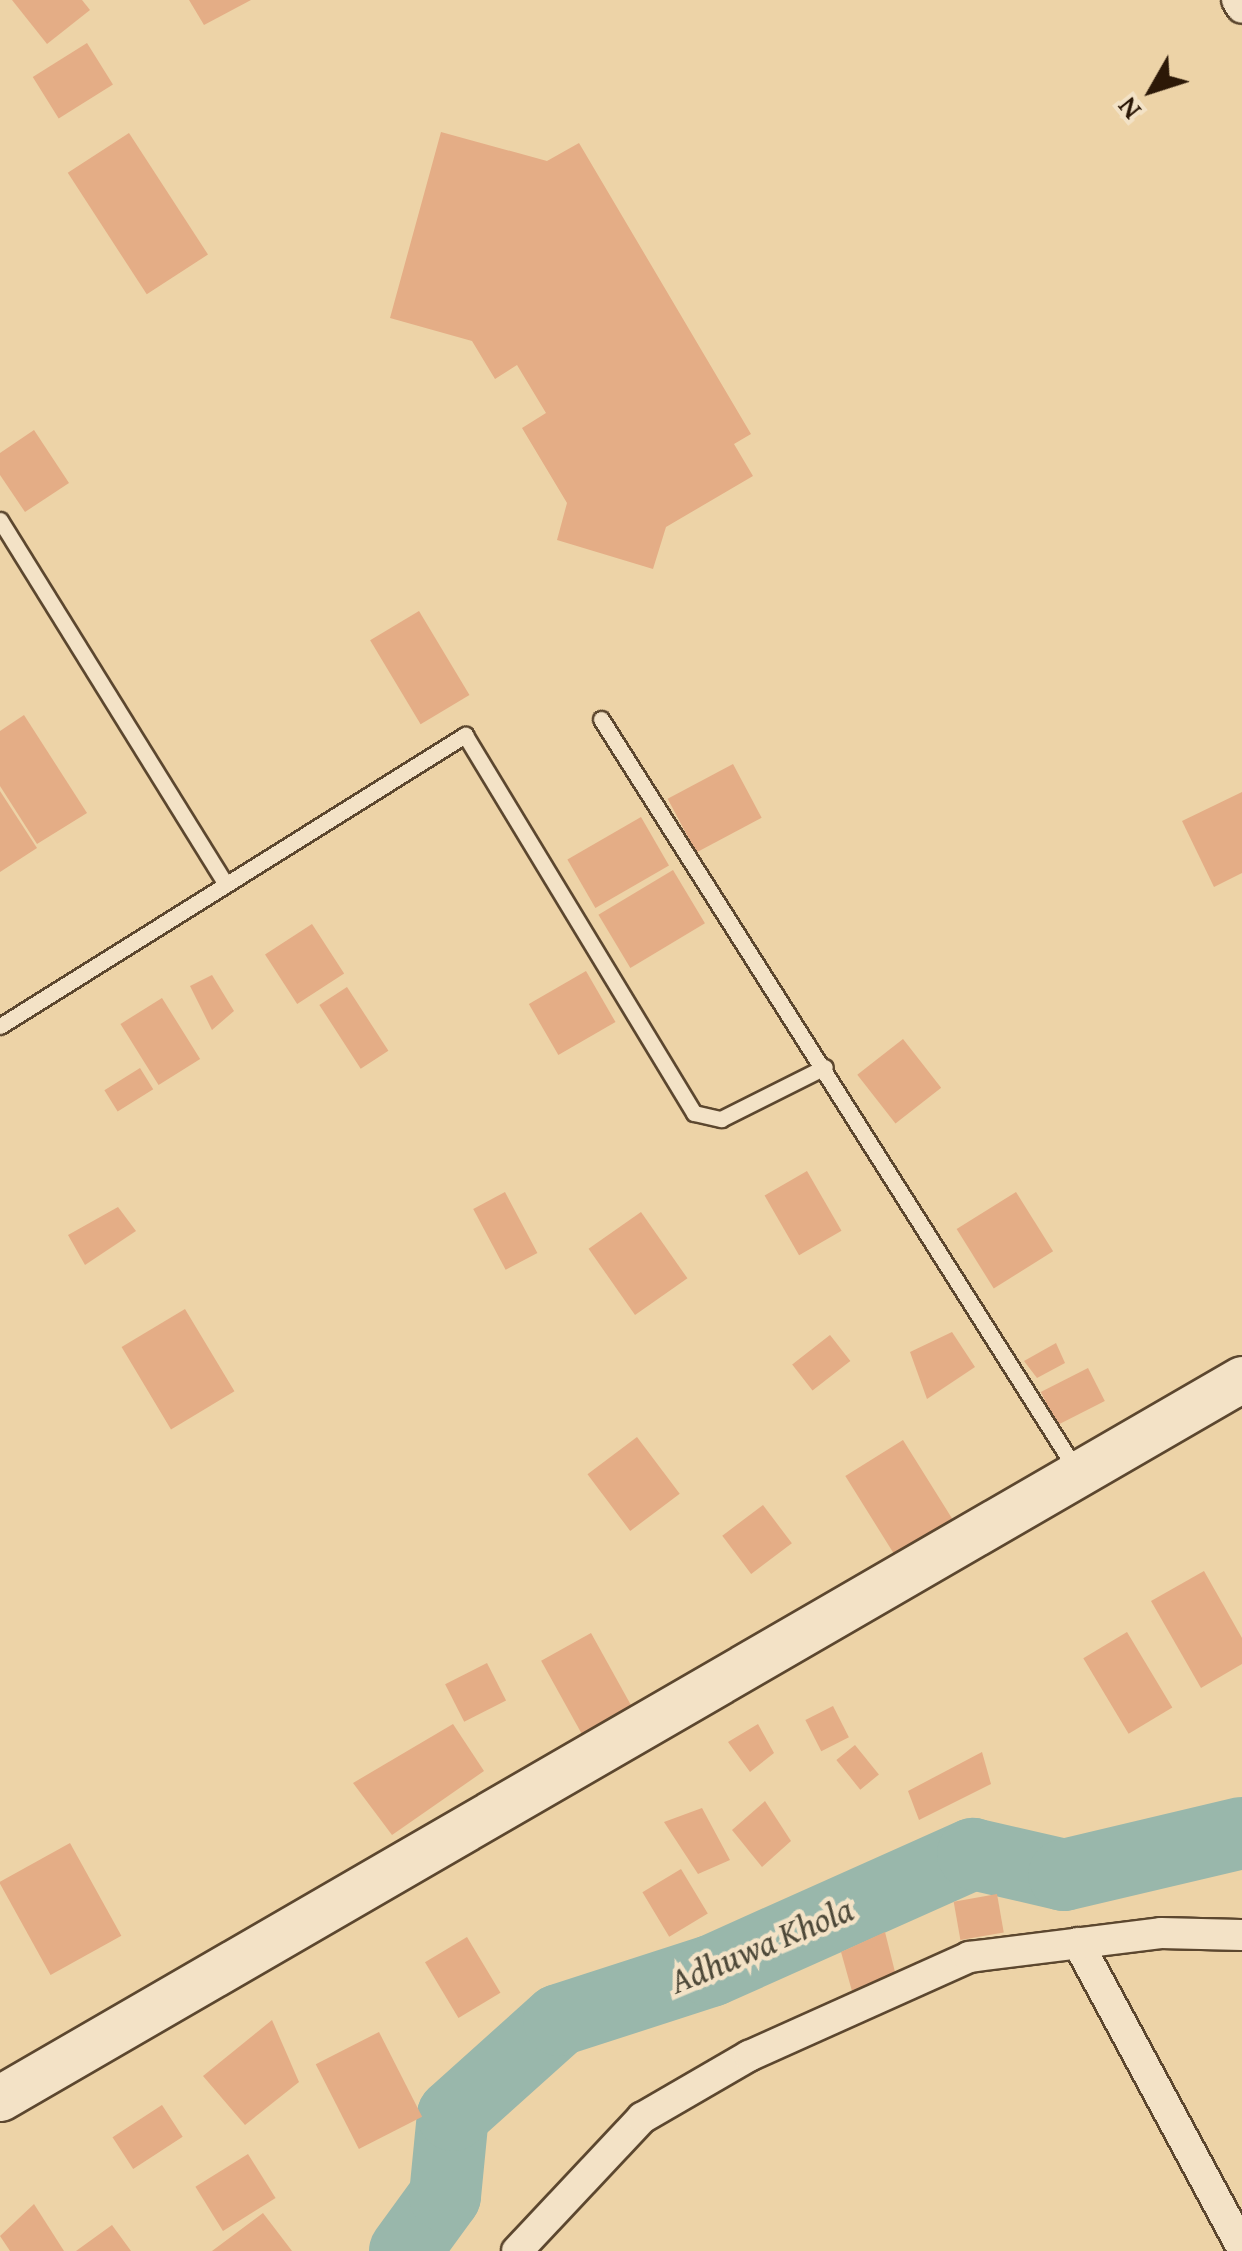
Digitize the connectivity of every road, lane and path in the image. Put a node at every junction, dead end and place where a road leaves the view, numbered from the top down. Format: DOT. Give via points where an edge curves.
graph roads {
  1 [pos="1237,0"];
  2 [pos="1242,8"];
  3 [pos="0,520"];
  4 [pos="601,719"];
  5 [pos="223,880"];
  6 [pos="0,1026"];
  7 [pos="825,1067"];
  8 [pos="1242,1380"];
  9 [pos="1078,1472"];
  10 [pos="1242,1934"];
  11 [pos="1078,1943"];
  12 [pos="0,2098"];
  13 [pos="1242,2247"];
  14 [pos="517,2251"];
  1 -- 2 [label="street"];
  3 -- 5 [label="lane"];
  4 -- 7 [label="lane"];
  5 -- 6 [label="lane"];
  5 -- 7 [label="lane" via="464,735 694,1113 722,1120"];
  7 -- 9 [label="lane"];
  8 -- 9 [label="street"];
  9 -- 12 [label="street" via="905,1581"];
  10 -- 11 [label="street"];
  11 -- 13 [label="street"];
  11 -- 14 [label="street" via="969,1956 749,2056 642,2118"];
}
